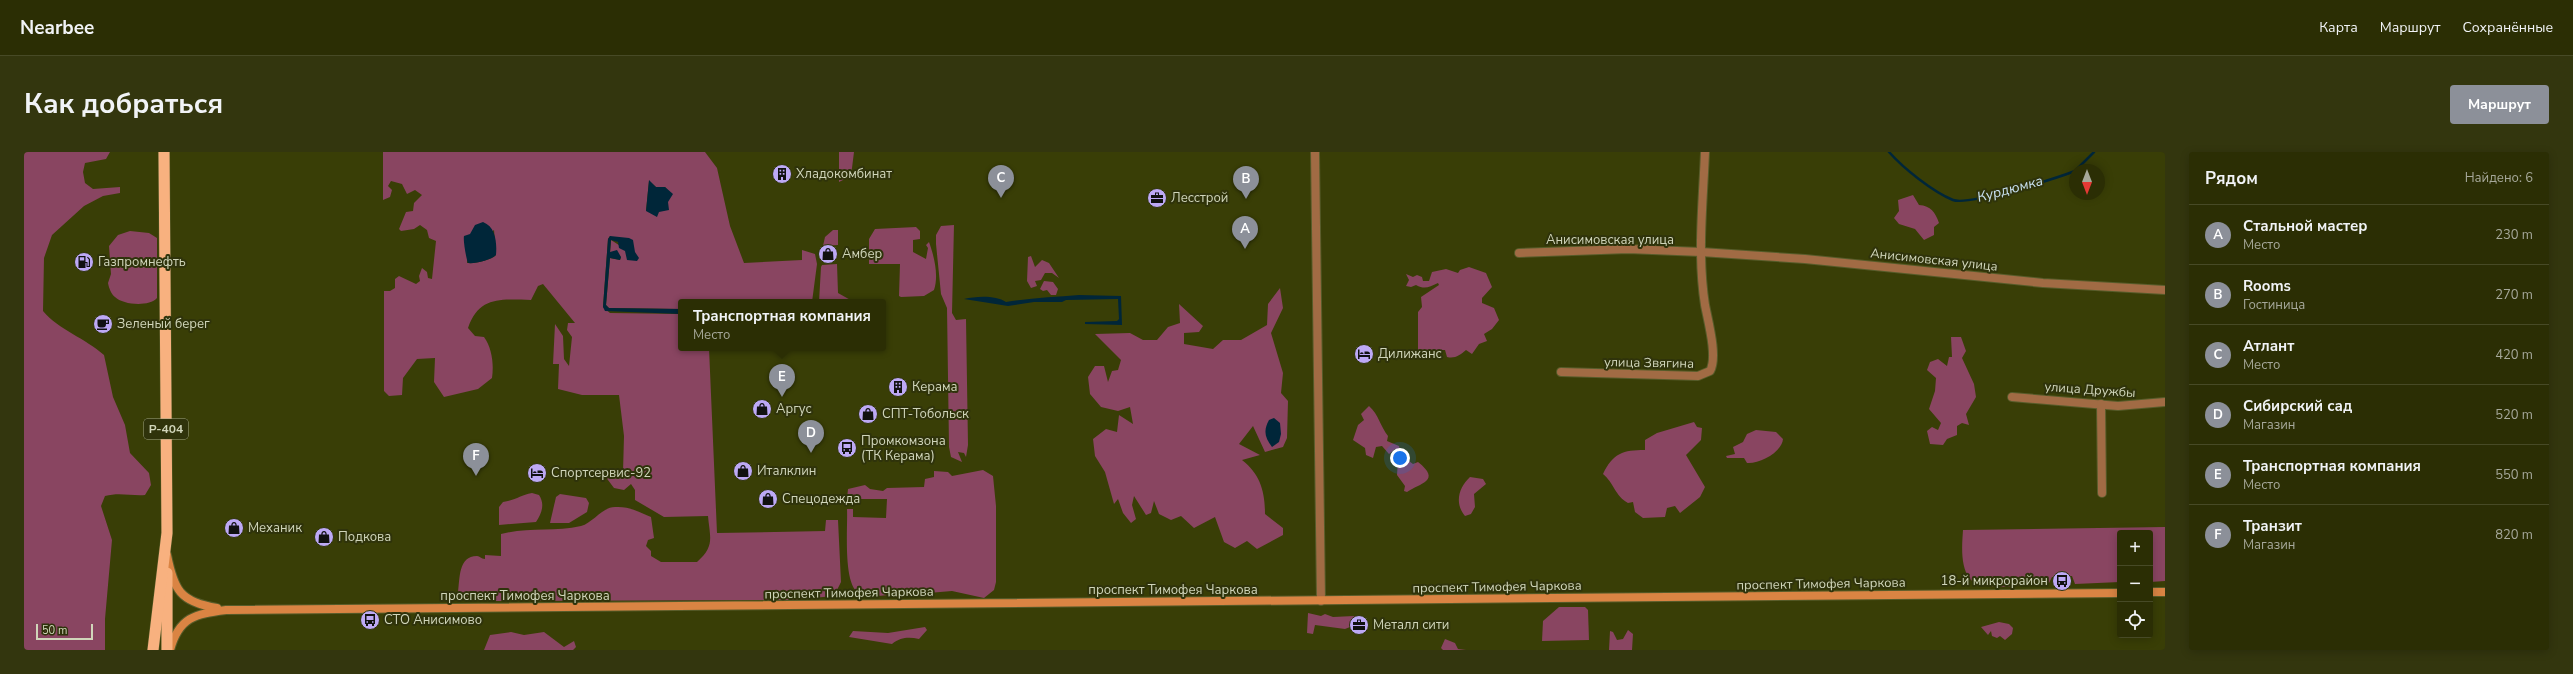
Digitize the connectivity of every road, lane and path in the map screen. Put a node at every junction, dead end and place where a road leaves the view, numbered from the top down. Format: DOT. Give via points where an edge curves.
graph roads {
  1 [pos="164,152"];
  2 [pos="1316,152"];
  3 [pos="1705,152"];
  4 [pos="1701,252"];
  5 [pos="1519,253"];
  6 [pos="2165,290"];
  7 [pos="1561,372"];
  8 [pos="2012,397"];
  9 [pos="2165,402"];
  10 [pos="2101,404"];
  11 [pos="2102,493"];
  12 [pos="166,549"];
  13 [pos="2153,592"];
  14 [pos="2165,592"];
  15 [pos="2117,593"];
  16 [pos="1321,601"];
  17 [pos="226,610"];
  18 [pos="153,650"];
  19 [pos="169,650"];
  1 -- 12 [label="highway, Р-404"];
  2 -- 16 [label="street"];
  3 -- 4 [label="street"];
  4 -- 5 [label="street, Анисимовская улица" via="1628,249"];
  4 -- 6 [label="street, Анисимовская улица" via="1805,259 2043,283"];
  4 -- 7 [label="street, улица Звягина" via="1704,296 1714,360 1710,371 1698,376"];
  8 -- 10 [label="street, улица Дружбы"];
  9 -- 10 [label="street, улица Дружбы" via="2139,406"];
  10 -- 11 [label="street"];
  12 -- 17 [label="main road, проспект Тимофея Чаркова" via="172,577 183,596 194,602"];
  12 -- 18 [label="highway, Р-404"];
  12 -- 19 [label="highway, Р-404"];
  13 -- 14 [label="main road"];
  15 -- 16 [label="main road, проспект Тимофея Чаркова"];
  16 -- 17 [label="main road, проспект Тимофея Чаркова"];
  17 -- 19 [label="main road, проспект Тимофея Чаркова" via="198,614 187,620 175,635"];
}
